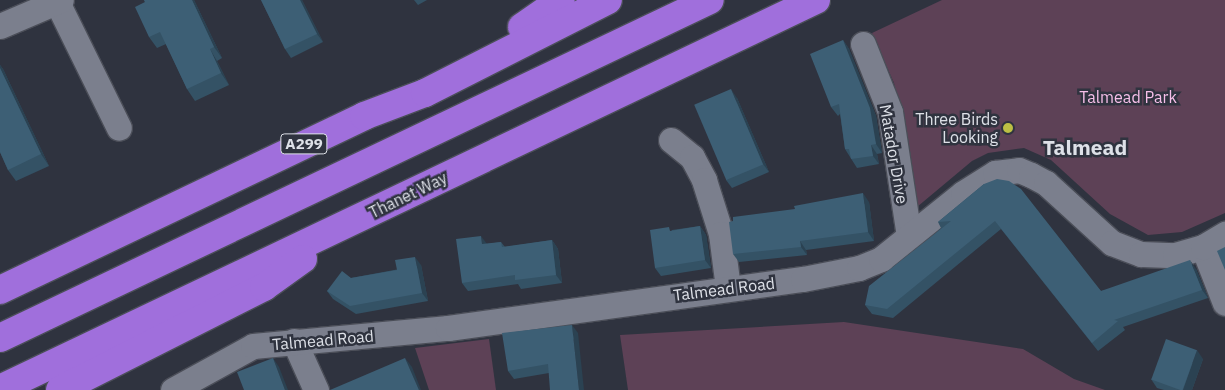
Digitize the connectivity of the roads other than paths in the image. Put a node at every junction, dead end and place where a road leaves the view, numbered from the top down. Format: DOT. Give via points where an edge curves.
graph roads {
  1 [pos="561,0"];
  2 [pos="608,0"];
  3 [pos="710,0"];
  4 [pos="816,0"];
  5 [pos="59,1"];
  6 [pos="0,26"];
  7 [pos="864,44"];
  8 [pos="364,116"];
  9 [pos="119,128"];
  10 [pos="671,140"];
  11 [pos="352,222"];
  12 [pos="1225,234"];
  13 [pos="909,236"];
  14 [pos="1204,247"];
  15 [pos="728,288"];
  16 [pos="0,290"];
  17 [pos="1225,303"];
  18 [pos="0,338"];
  19 [pos="294,341"];
  20 [pos="0,389"];
  21 [pos="60,390"];
  22 [pos="173,390"];
  23 [pos="316,390"];
  1 -- 8 [label="highway" via="538,18"];
  2 -- 8 [label="highway, A299" via="425,93"];
  3 -- 18 [label="highway, A299"];
  4 -- 11 [label="highway, Thanet Way"];
  5 -- 6 [label="street"];
  5 -- 9 [label="street"];
  7 -- 13 [label="street, Matador Drive" via="890,112"];
  8 -- 16 [label="highway, A299"];
  10 -- 15 [label="street" via="692,157 704,180 721,234"];
  11 -- 20 [label="highway, Thanet Way"];
  11 -- 21 [label="highway" via="264,287"];
  12 -- 14 [label="street, Talmead Road"];
  13 -- 14 [label="street, Talmead Road" via="962,193 995,173 1019,170 1046,183 1112,243 1141,254 1175,255"];
  13 -- 15 [label="street, Talmead Road" via="881,259 859,268"];
  14 -- 17 [label="street"];
  15 -- 19 [label="street, Talmead Road" via="448,328"];
  19 -- 22 [label="street, Talmead Road" via="253,346"];
  19 -- 23 [label="street"];
}
